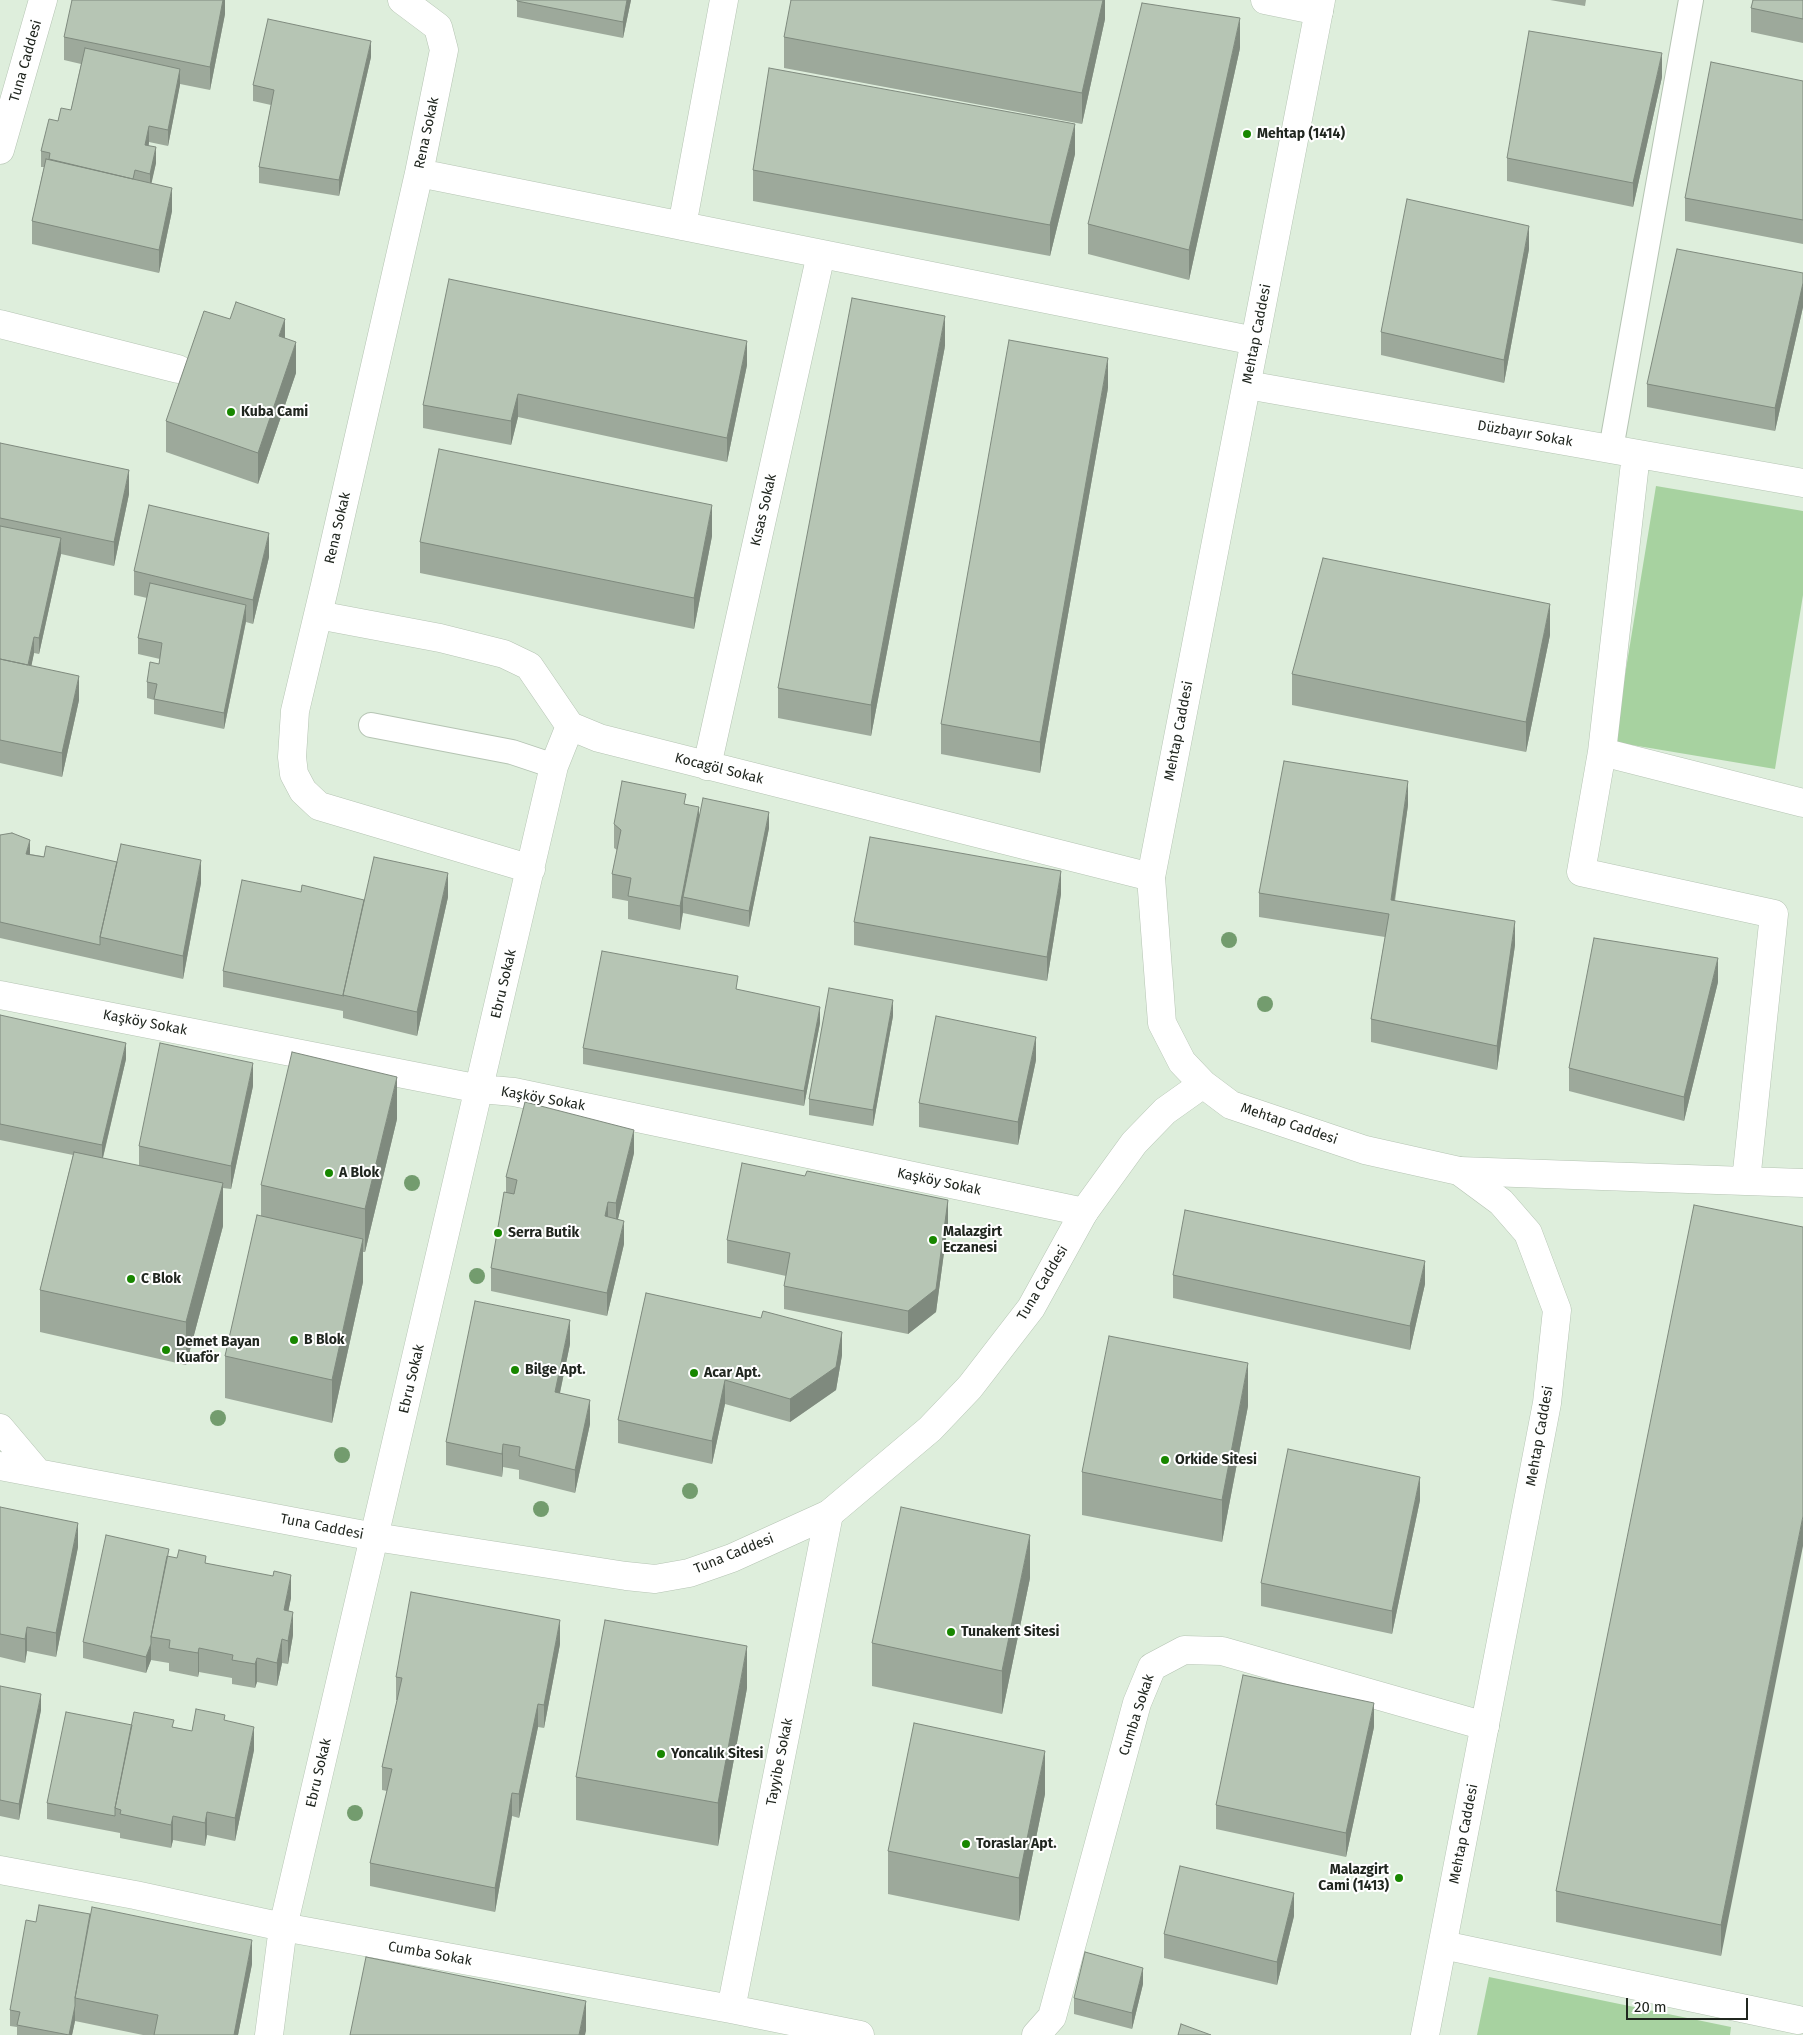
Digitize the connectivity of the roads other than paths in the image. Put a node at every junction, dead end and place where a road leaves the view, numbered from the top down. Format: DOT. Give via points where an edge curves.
graph roads {
  1 [pos="43,0"];
  2 [pos="402,0"];
  3 [pos="724,0"];
  4 [pos="1265,0"];
  5 [pos="1691,0"];
  6 [pos="1320,6"];
  7 [pos="0,150"];
  8 [pos="419,173"];
  9 [pos="682,226"];
  10 [pos="821,254"];
  11 [pos="0,324"];
  12 [pos="1255,341"];
  13 [pos="178,369"];
  14 [pos="1247,385"];
  15 [pos="1624,451"];
  16 [pos="1803,483"];
  17 [pos="318,615"];
  18 [pos="371,725"];
  19 [pos="570,726"];
  20 [pos="1602,752"];
  21 [pos="554,766"];
  22 [pos="707,766"];
  23 [pos="1803,803"];
  24 [pos="531,869"];
  25 [pos="1151,877"];
  26 [pos="0,994"];
  27 [pos="1203,1084"];
  28 [pos="480,1089"];
  29 [pos="1459,1170"];
  30 [pos="1746,1180"];
  31 [pos="1803,1183"];
  32 [pos="1084,1212"];
  33 [pos="0,1428"];
  34 [pos="0,1466"];
  35 [pos="38,1473"];
  36 [pos="829,1514"];
  37 [pos="375,1537"];
  38 [pos="1485,1726"];
  39 [pos="0,1870"];
  40 [pos="283,1927"];
  41 [pos="1442,1945"];
  42 [pos="731,2009"];
  43 [pos="1799,2018"];
  44 [pos="269,2035"];
  45 [pos="860,2035"];
  46 [pos="1036,2035"];
  47 [pos="1425,2035"];
  1 -- 7 [label="street, Tuna Caddesi"];
  2 -- 8 [label="street, Rena Sokak" via="438,27 444,50"];
  3 -- 9 [label="street"];
  4 -- 6 [label="street"];
  5 -- 15 [label="lane"];
  6 -- 12 [label="street, Mehtap Caddesi"];
  8 -- 9 [label="street"];
  8 -- 17 [label="street, Rena Sokak"];
  9 -- 10 [label="street"];
  10 -- 12 [label="street"];
  10 -- 22 [label="street, Kısas Sokak"];
  11 -- 13 [label="street"];
  12 -- 14 [label="street, Mehtap Caddesi"];
  14 -- 15 [label="street, Düzbayır Sokak"];
  14 -- 25 [label="street, Mehtap Caddesi"];
  15 -- 16 [label="street, Düzbayır Sokak"];
  15 -- 20 [label="street"];
  17 -- 19 [label="street" via="440,638 504,654 528,666"];
  17 -- 24 [label="street, Rena Sokak" via="294,711 292,758 294,774 303,791 319,806"];
  18 -- 21 [label="lane" via="512,752"];
  19 -- 21 [label="street, Ebru Sokak"];
  19 -- 22 [label="street, Kocagöl Sokak" via="599,738"];
  20 -- 23 [label="street"];
  20 -- 30 [label="street" via="1582,872 1774,914"];
  21 -- 24 [label="street, Ebru Sokak"];
  22 -- 25 [label="street, Kocagöl Sokak"];
  24 -- 28 [label="street, Ebru Sokak"];
  25 -- 27 [label="street, Mehtap Caddesi" via="1162,1023 1182,1062"];
  26 -- 28 [label="street, Kaşköy Sokak"];
  27 -- 29 [label="street, Mehtap Caddesi" via="1231,1105 1365,1150"];
  27 -- 32 [label="street, Tuna Caddesi" via="1165,1111 1134,1143"];
  28 -- 32 [label="street, Kaşköy Sokak" via="514,1092"];
  28 -- 37 [label="street, Ebru Sokak"];
  29 -- 30 [label="street"];
  29 -- 38 [label="street, Mehtap Caddesi" via="1501,1202 1528,1233 1557,1310 1547,1403"];
  30 -- 31 [label="street"];
  32 -- 36 [label="street, Tuna Caddesi" via="1031,1308 970,1387 930,1428"];
  33 -- 35 [label="street"];
  34 -- 35 [label="street, Tuna Caddesi"];
  35 -- 37 [label="street, Tuna Caddesi"];
  36 -- 37 [label="street, Tuna Caddesi" via="732,1558 689,1573 655,1579"];
  36 -- 42 [label="street, Tayyibe Sokak"];
  37 -- 40 [label="street, Ebru Sokak"];
  38 -- 41 [label="street, Mehtap Caddesi"];
  38 -- 46 [label="street, Cumba Sokak" via="1222,1651 1184,1650 1152,1667 1137,1703 1052,2017"];
  39 -- 40 [label="street, Cumba Sokak"];
  40 -- 42 [label="street, Cumba Sokak"];
  40 -- 44 [label="street, Ebru Sokak"];
  41 -- 43 [label="street"];
  41 -- 47 [label="street, Mehtap Caddesi"];
  42 -- 45 [label="street, Cumba Sokak"];
}
